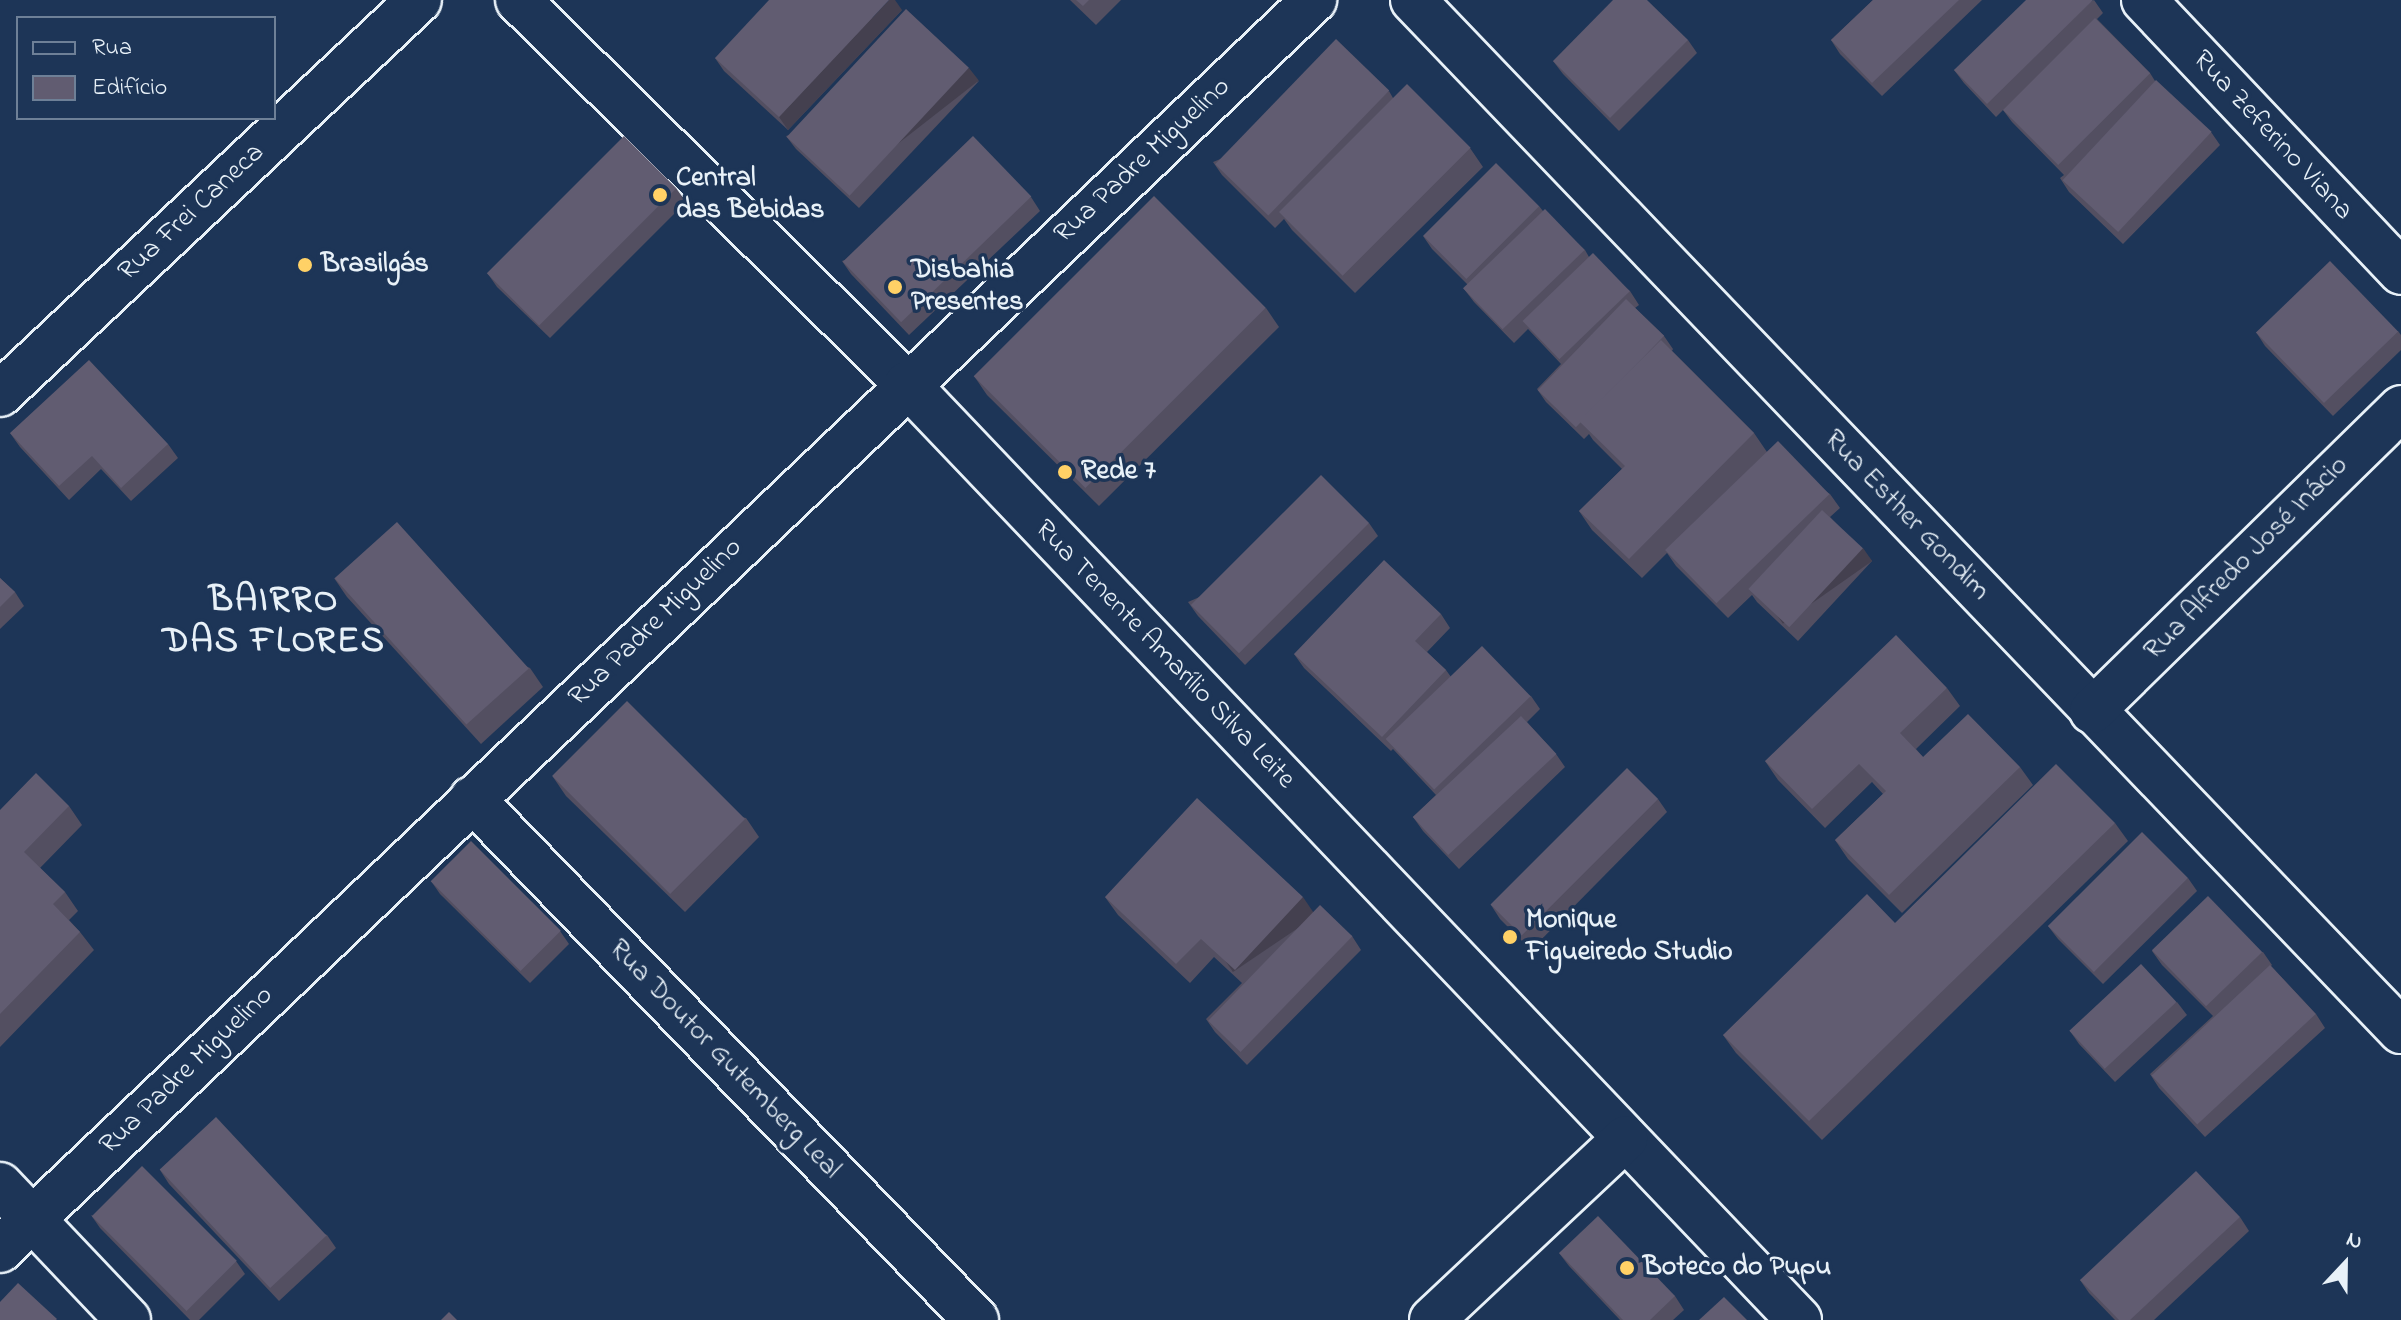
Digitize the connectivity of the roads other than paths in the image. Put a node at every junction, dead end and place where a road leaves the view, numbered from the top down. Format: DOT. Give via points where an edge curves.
graph roads {
  1 [pos="419,0"];
  2 [pos="518,0"];
  3 [pos="1314,0"];
  4 [pos="1413,0"];
  5 [pos="2144,0"];
  6 [pos="2401,272"];
  7 [pos="907,384"];
  8 [pos="0,394"];
  9 [pos="2401,408"];
  10 [pos="2092,711"];
  11 [pos="472,799"];
  12 [pos="2401,1031"];
  13 [pos="1625,1139"];
  14 [pos="0,1185"];
  15 [pos="33,1219"];
  16 [pos="0,1250"];
  17 [pos="128,1320"];
  18 [pos="976,1320"];
  19 [pos="1432,1320"];
  20 [pos="1799,1320"];
  1 -- 8 [label="street, Rua Frei Caneca"];
  2 -- 7 [label="street, Rua Tenente Amarílio Silva Leite"];
  3 -- 7 [label="street, Rua Padre Miguelino"];
  4 -- 10 [label="street, Rua Esther Gondim"];
  5 -- 6 [label="street, Rua Zeferino Viana"];
  7 -- 11 [label="street, Rua Padre Miguelino"];
  7 -- 13 [label="street, Rua Tenente Amarílio Silva Leite"];
  9 -- 10 [label="street, Rua Alfredo José Inácio"];
  10 -- 12 [label="street, Rua Esther Gondim"];
  11 -- 15 [label="street, Rua Padre Miguelino"];
  11 -- 18 [label="street, Rua Doutor Gutemberg Leal"];
  13 -- 19 [label="street"];
  13 -- 20 [label="street, Rua Tenente Amarílio Silva Leite"];
  14 -- 15 [label="street"];
  15 -- 16 [label="street, Rua Padre Miguelino"];
  15 -- 17 [label="street"];
}
